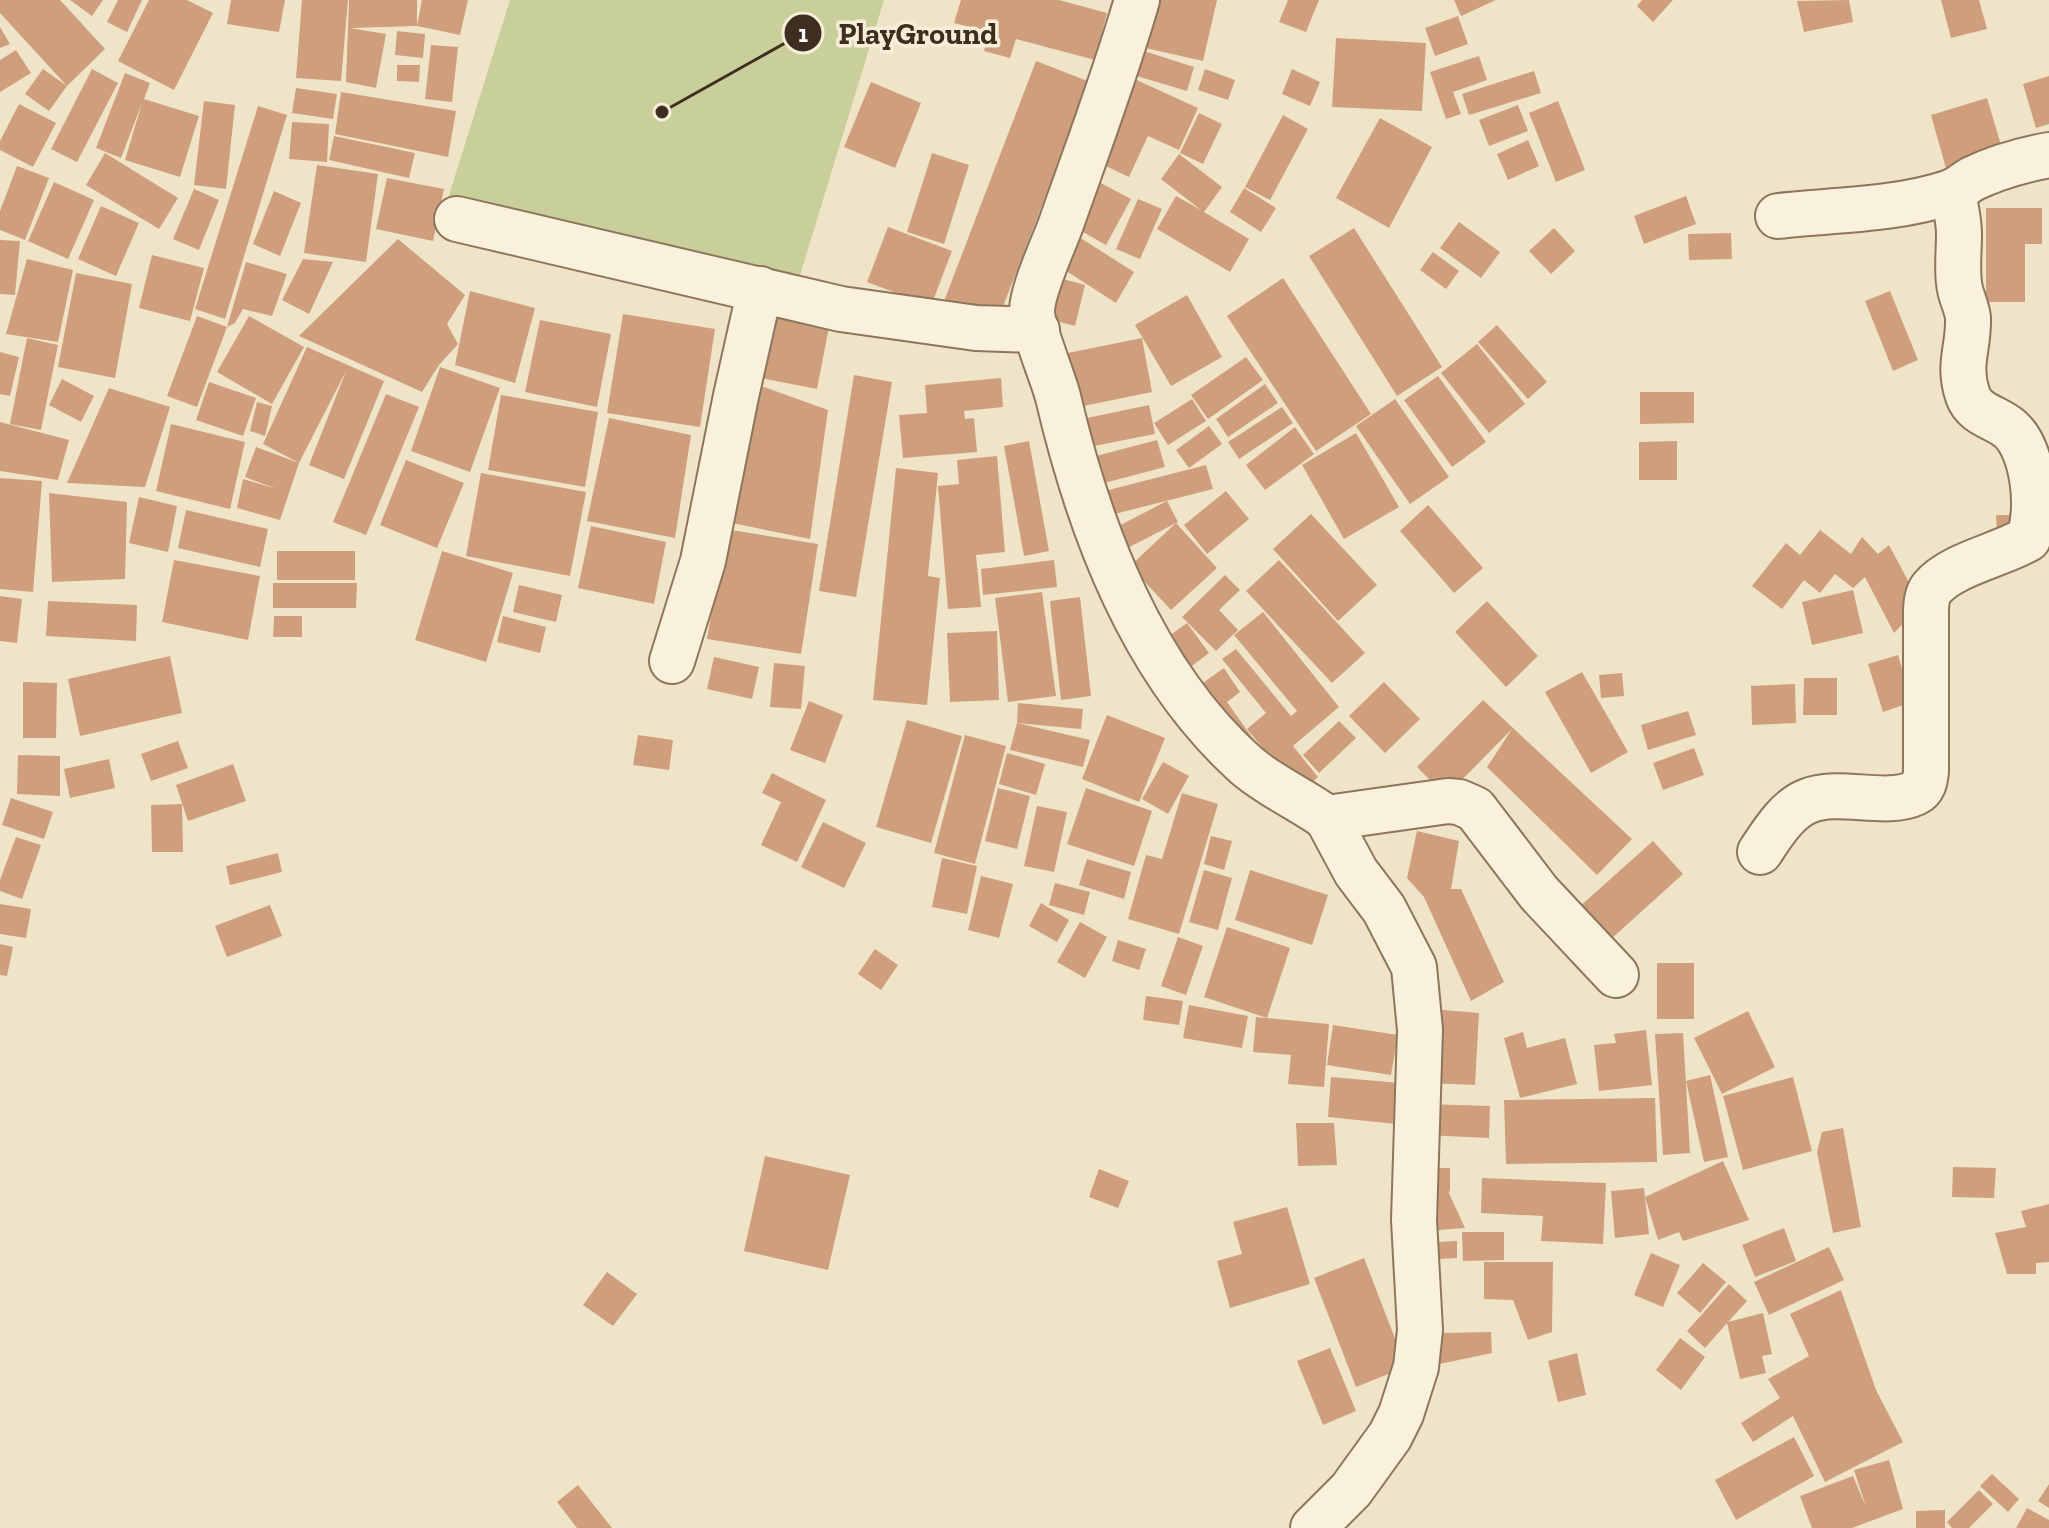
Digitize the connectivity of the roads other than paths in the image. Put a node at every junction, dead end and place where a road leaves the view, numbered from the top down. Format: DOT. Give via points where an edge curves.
graph roads {
  1 [pos="1137,0"];
  2 [pos="2049,155"];
  3 [pos="1953,191"];
  4 [pos="1778,216"];
  5 [pos="457,219"];
  6 [pos="760,289"];
  7 [pos="1037,330"];
  8 [pos="672,661"];
  9 [pos="1327,818"];
  10 [pos="1760,852"];
  11 [pos="1616,975"];
  12 [pos="1313,1528"];
  1 -- 7 [label="street" via="1034,299"];
  2 -- 3 [label="street" via="1993,170"];
  3 -- 4 [label="street" via="1900,203"];
  3 -- 10 [label="street" via="1959,283 1968,321 1963,382 1976,410 2007,427 2021,444 2033,481 2033,526 2028,539 1955,572 1929,594 1926,772 1921,788 1892,797 1809,800 1777,828"];
  5 -- 6 [label="street"];
  6 -- 7 [label="street" via="873,314"];
  6 -- 8 [label="street" via="703,561"];
  7 -- 9 [label="street" via="1097,529 1160,660 1198,713 1248,767"];
  9 -- 11 [label="street" via="1448,801 1475,809 1539,893"];
  9 -- 12 [label="street" via="1414,967 1420,1030 1414,1220 1420,1330 1416,1367 1390,1436 1351,1490"];
}
